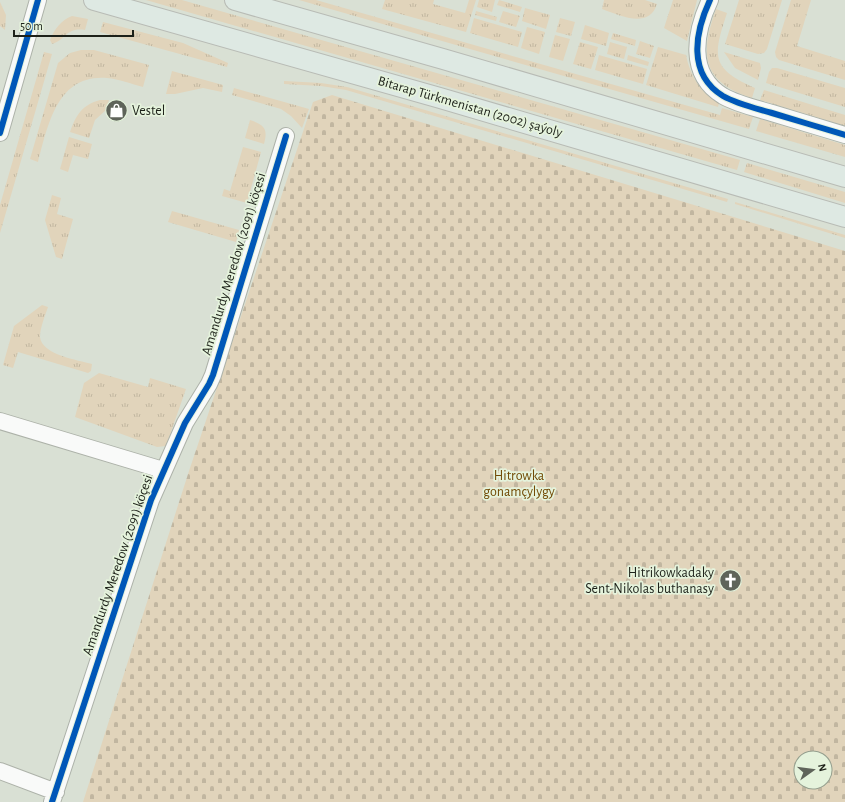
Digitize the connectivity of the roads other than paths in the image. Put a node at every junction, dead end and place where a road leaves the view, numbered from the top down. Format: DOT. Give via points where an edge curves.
graph roads {
  1 [pos="38,0"];
  2 [pos="94,0"];
  3 [pos="235,0"];
  4 [pos="710,0"];
  5 [pos="0,104"];
  6 [pos="1,129"];
  7 [pos="845,135"];
  8 [pos="286,136"];
  9 [pos="845,177"];
  10 [pos="845,217"];
  11 [pos="0,421"];
  12 [pos="163,470"];
  13 [pos="0,771"];
  14 [pos="54,797"];
  1 -- 6 [label="street"];
  2 -- 10 [label="main road, Bitarap Türkmenistan (2002) şaýoly"];
  3 -- 9 [label="main road"];
  4 -- 7 [label="street" via="698,33 696,54 701,71 708,82 724,96 738,102"];
  5 -- 6 [label="street"];
  8 -- 12 [label="street, Amandurdy Meredow (2091) köçesi" via="213,375 185,423"];
  11 -- 12 [label="street"];
  12 -- 14 [label="street, Amandurdy Meredow (2091) köçesi" via="150,500"];
  13 -- 14 [label="street"];
}
